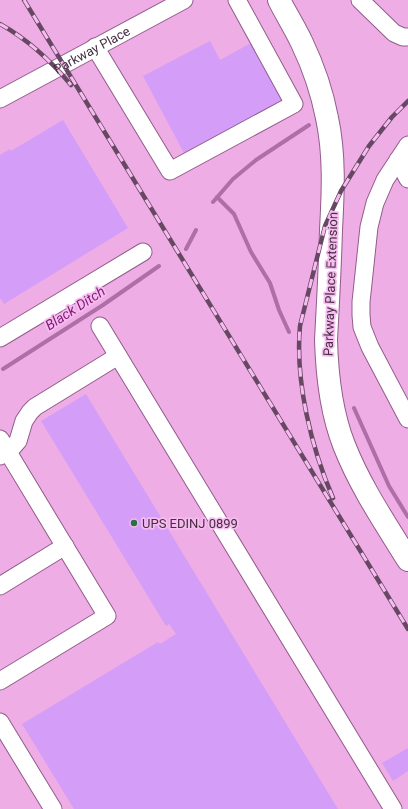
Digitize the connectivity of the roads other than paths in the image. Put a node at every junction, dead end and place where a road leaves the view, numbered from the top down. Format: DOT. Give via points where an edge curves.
graph roads {
  1 [pos="184,0"];
  2 [pos="237,0"];
  3 [pos="279,0"];
  4 [pos="360,0"];
  5 [pos="408,37"];
  6 [pos="96,47"];
  7 [pos="0,99"];
  8 [pos="408,145"];
  9 [pos="398,160"];
  10 [pos="408,179"];
  11 [pos="143,252"];
  12 [pos="100,326"];
  13 [pos="0,338"];
  14 [pos="118,356"];
  15 [pos="408,419"];
  16 [pos="2,449"];
  17 [pos="65,546"];
  18 [pos="408,560"];
  19 [pos="0,586"];
  20 [pos="0,681"];
  21 [pos="0,722"];
  22 [pos="53,809"];
  23 [pos="393,809"];
  1 -- 6 [label="street, Parkway Place"];
  2 -- 6 [label="street" via="294,104 170,171"];
  3 -- 18 [label="main road, Parkway Place Extension" via="309,59 320,89 330,131 333,178 326,340 335,417 356,473"];
  4 -- 5 [label="street" via="394,33"];
  6 -- 7 [label="street, Parkway Place"];
  8 -- 9 [label="street"];
  9 -- 10 [label="street"];
  9 -- 15 [label="street" via="380,190 371,215 361,315 362,326 370,347"];
  11 -- 13 [label="street"];
  12 -- 14 [label="street"];
  14 -- 16 [label="street" via="35,407 24,421 18,441 11,449"];
  14 -- 23 [label="street"];
  16 -- 17 [label="street"];
  17 -- 19 [label="street"];
  17 -- 20 [label="street" via="107,616"];
  21 -- 22 [label="street"];
}
